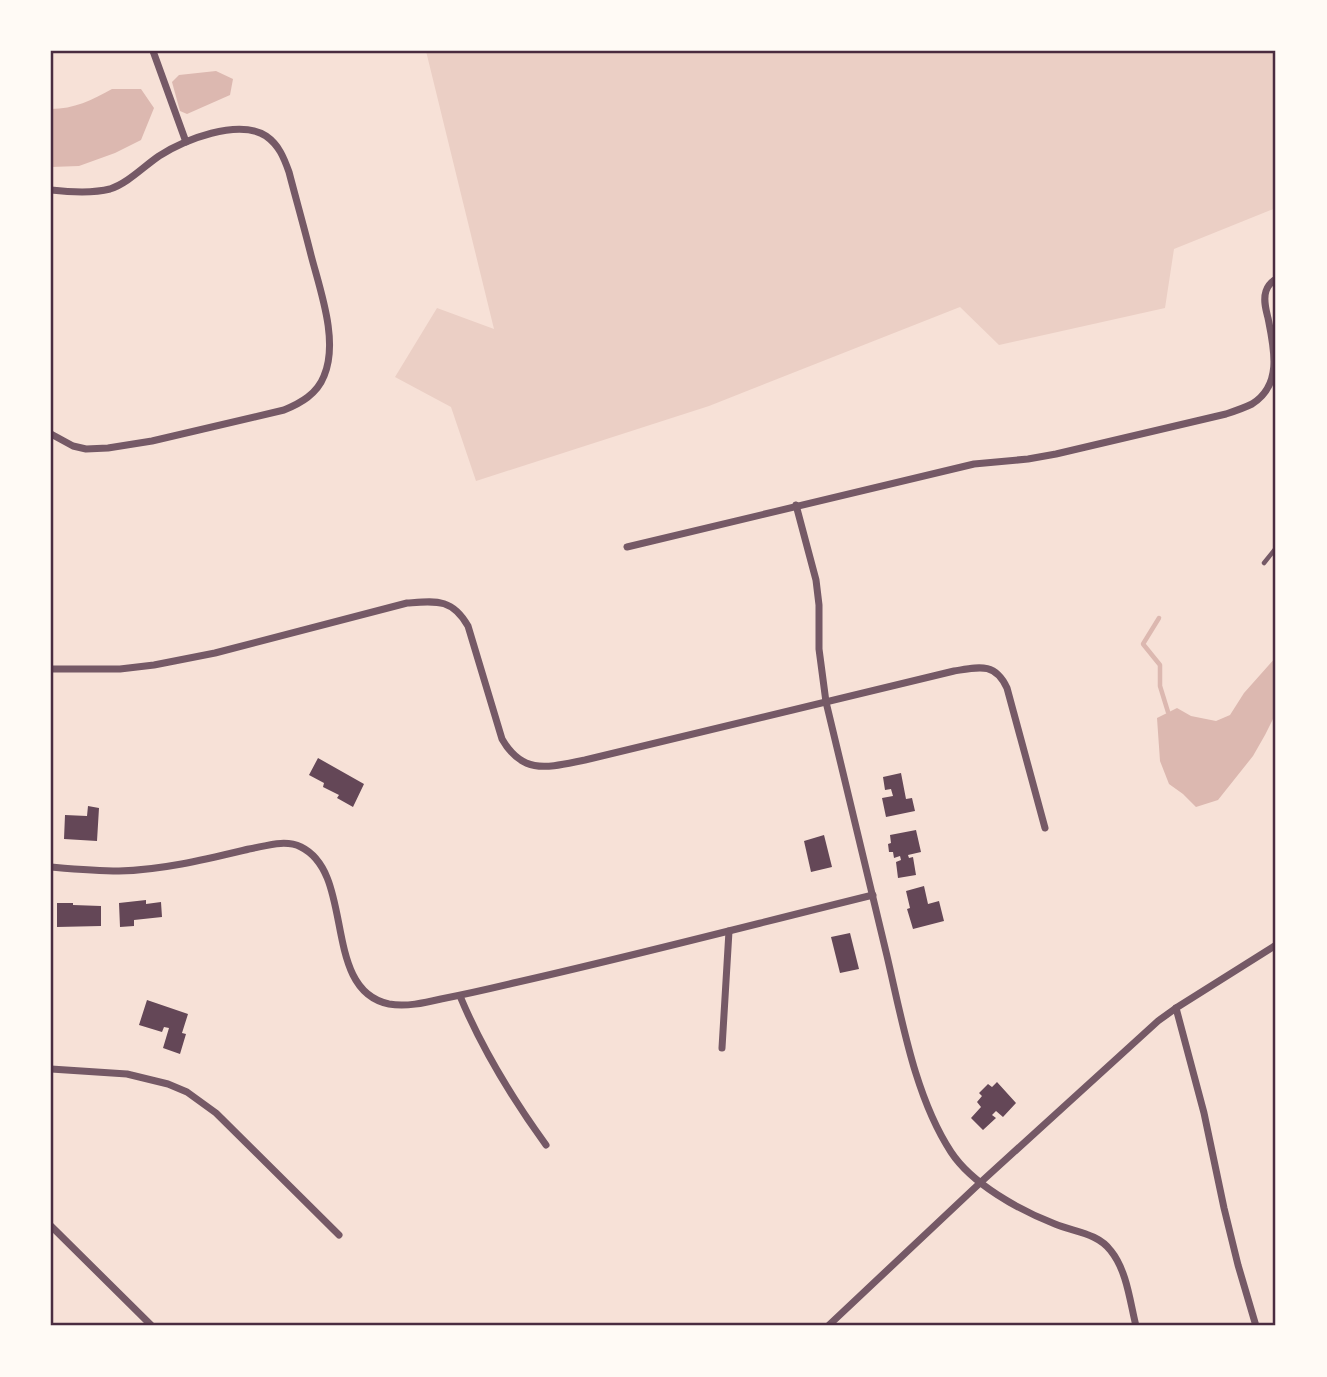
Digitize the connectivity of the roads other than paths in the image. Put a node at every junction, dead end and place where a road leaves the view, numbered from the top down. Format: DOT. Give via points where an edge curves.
graph roads {
  1 [pos="153,51"];
  2 [pos="186,142"];
  3 [pos="51,190"];
  4 [pos="1276,279"];
  5 [pos="51,434"];
  6 [pos="796,505"];
  7 [pos="627,547"];
  8 [pos="1276,548"];
  9 [pos="1264,563"];
  10 [pos="51,670"];
  11 [pos="826,702"];
  12 [pos="1045,828"];
  13 [pos="51,867"];
  14 [pos="873,895"];
  15 [pos="729,931"];
  16 [pos="1276,944"];
  17 [pos="460,996"];
  18 [pos="1176,1008"];
  19 [pos="722,1048"];
  20 [pos="51,1069"];
  21 [pos="546,1145"];
  22 [pos="981,1182"];
  23 [pos="51,1226"];
  24 [pos="339,1235"];
  25 [pos="152,1326"];
  26 [pos="828,1326"];
  27 [pos="1136,1326"];
  28 [pos="1256,1326"];
  1 -- 2 [label="street"];
  2 -- 3 [label="street" via="110,189"];
  2 -- 5 [label="street" via="217,132 251,131 268,138 284,157 329,332 324,378 310,396 284,410 152,441 86,449"];
  4 -- 6 [label="street" via="1265,296 1274,368 1267,388 1242,408 1056,454 974,464"];
  6 -- 7 [label="street"];
  6 -- 11 [label="street" via="816,580"];
  8 -- 9 [label="lane"];
  10 -- 11 [label="street" via="154,665 427,601 447,604 461,614 502,739 525,764 553,766 585,760"];
  11 -- 12 [label="street" via="976,667 997,672 1007,688"];
  11 -- 14 [label="street"];
  13 -- 17 [label="street" via="121,871 295,844 307,850 323,870 350,968 363,991 396,1005"];
  14 -- 15 [label="street"];
  14 -- 22 [label="street" via="922,1094 952,1153"];
  15 -- 17 [label="street"];
  15 -- 19 [label="street"];
  16 -- 18 [label="street"];
  17 -- 21 [label="street" via="485,1051"];
  18 -- 22 [label="street"];
  18 -- 28 [label="street"];
  20 -- 24 [label="street" via="148,1078 197,1098"];
  22 -- 26 [label="street"];
  22 -- 27 [label="street" via="1036,1216 1108,1247 1121,1266"];
  23 -- 25 [label="street"];
}
